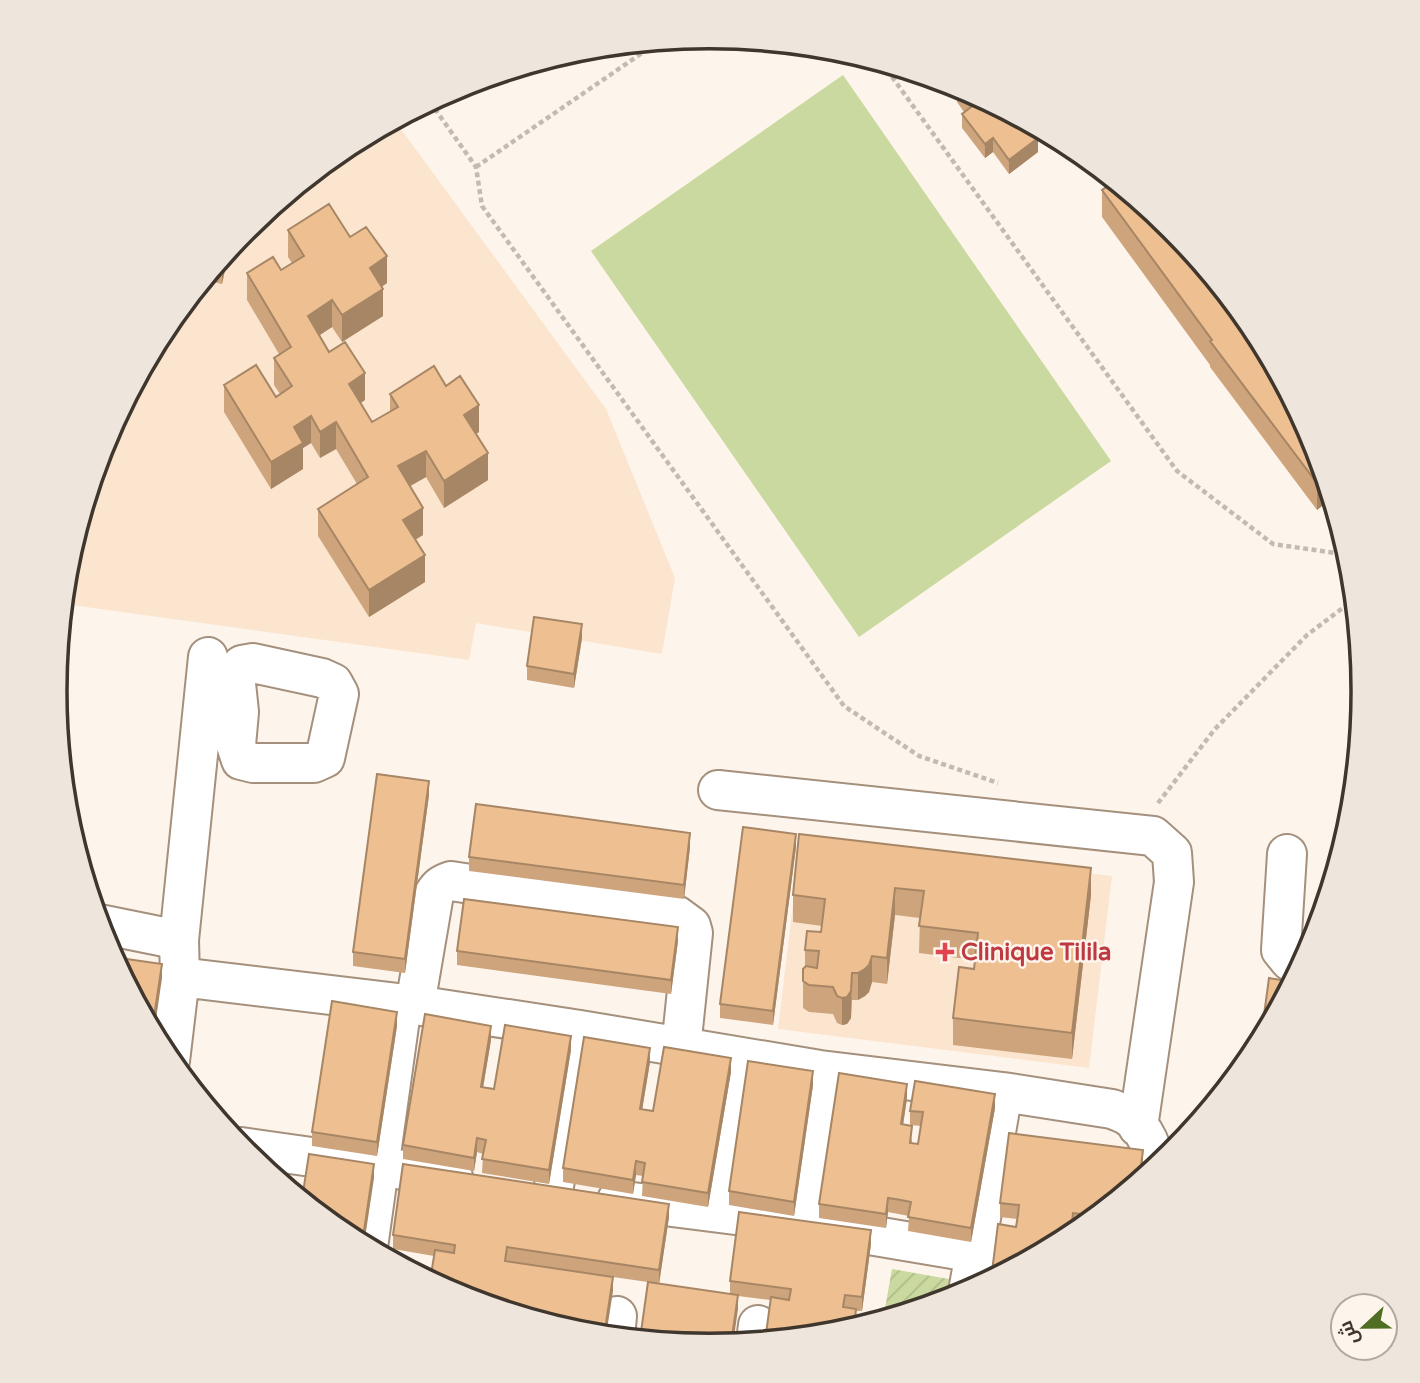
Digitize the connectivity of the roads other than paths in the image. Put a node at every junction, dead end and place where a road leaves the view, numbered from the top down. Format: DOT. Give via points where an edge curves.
graph roads {
  1 [pos="208,657"];
  2 [pos="718,790"];
  3 [pos="1287,854"];
  4 [pos="113,930"];
  5 [pos="180,959"];
  6 [pos="1293,961"];
  7 [pos="408,1004"];
  8 [pos="580,1030"];
  9 [pos="170,1038"];
  10 [pos="681,1048"];
  11 [pos="741,1057"];
  12 [pos="820,1070"];
  13 [pos="1003,1092"];
  14 [pos="1155,1147"];
  15 [pos="260,1150"];
  16 [pos="380,1167"];
  17 [pos="486,1182"];
  18 [pos="715,1212"];
  19 [pos="797,1223"];
  20 [pos="370,1236"];
  21 [pos="976,1253"];
  22 [pos="971,1278"];
  1 -- 5 [label="street" via="221,710"];
  2 -- 14 [label="street" via="1153,836 1172,853 1174,882"];
  3 -- 6 [label="street" via="1281,950"];
  4 -- 5 [label="street"];
  5 -- 7 [label="street"];
  5 -- 9 [label="street"];
  7 -- 8 [label="street"];
  7 -- 10 [label="street" via="433,894 451,881 676,915 693,933"];
  7 -- 16 [label="street"];
  8 -- 10 [label="street"];
  8 -- 18 [label="street" via="539,1190"];
  10 -- 11 [label="street"];
  11 -- 12 [label="street"];
  11 -- 18 [label="street"];
  12 -- 13 [label="street"];
  12 -- 19 [label="street"];
  13 -- 14 [label="street" via="1126,1115"];
  13 -- 21 [label="street"];
  15 -- 16 [label="street"];
  16 -- 17 [label="street"];
  16 -- 20 [label="street"];
  18 -- 19 [label="street"];
  19 -- 21 [label="street"];
  21 -- 22 [label="street"];
}
